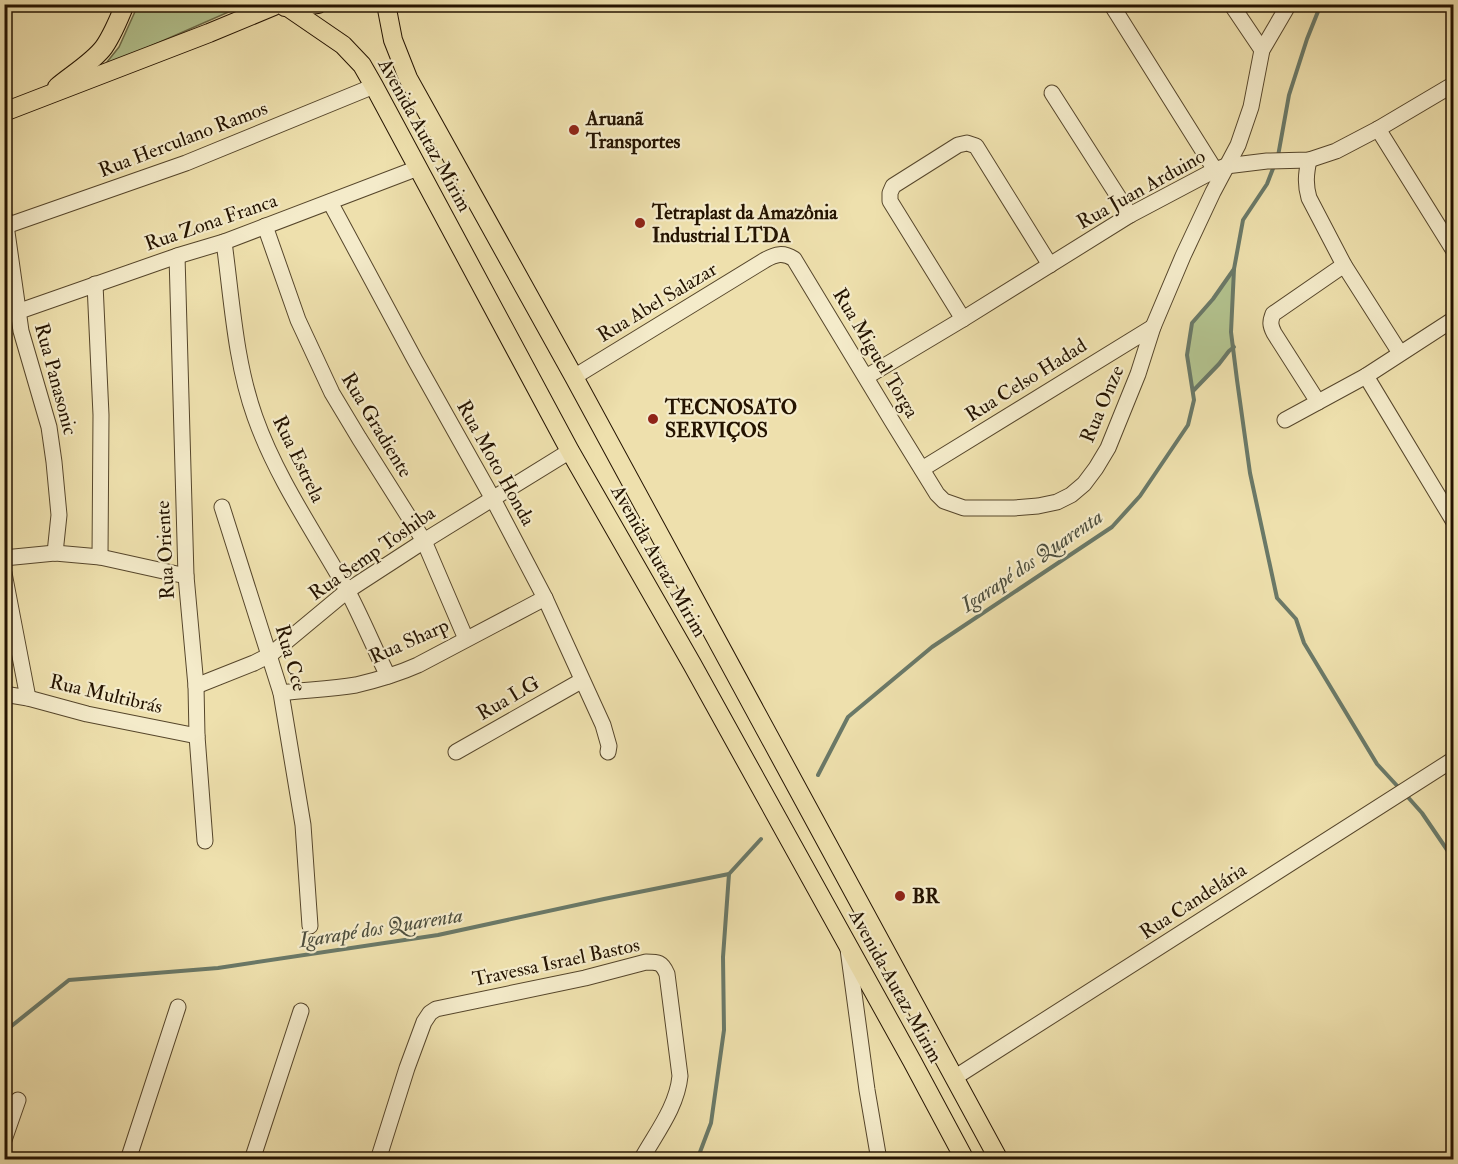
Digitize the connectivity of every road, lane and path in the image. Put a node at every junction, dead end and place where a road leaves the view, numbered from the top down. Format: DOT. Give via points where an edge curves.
graph roads {
  1 [pos="125,4"];
  2 [pos="318,4"];
  3 [pos="386,4"];
  4 [pos="1111,4"];
  5 [pos="1231,4"];
  6 [pos="1289,4"];
  7 [pos="277,6"];
  8 [pos="1262,50"];
  9 [pos="1454,84"];
  10 [pos="374,86"];
  11 [pos="1052,93"];
  12 [pos="41,99"];
  13 [pos="4,112"];
  14 [pos="1378,129"];
  15 [pos="1305,160"];
  16 [pos="418,168"];
  17 [pos="1220,168"];
  18 [pos="330,202"];
  19 [pos="1130,216"];
  20 [pos="5,221"];
  21 [pos="265,226"];
  22 [pos="224,242"];
  23 [pos="1454,252"];
  24 [pos="177,256"];
  25 [pos="794,259"];
  26 [pos="1050,265"];
  27 [pos="1344,265"];
  28 [pos="95,284"];
  29 [pos="17,312"];
  30 [pos="963,319"];
  31 [pos="1454,319"];
  32 [pos="1153,327"];
  33 [pos="1400,353"];
  34 [pos="1366,376"];
  35 [pos="574,377"];
  36 [pos="866,377"];
  37 [pos="1318,402"];
  38 [pos="1285,420"];
  39 [pos="570,451"];
  40 [pos="922,469"];
  41 [pos="493,499"];
  42 [pos="222,507"];
  43 [pos="1454,522"];
  44 [pos="424,541"];
  45 [pos="55,553"];
  46 [pos="100,557"];
  47 [pos="4,558"];
  48 [pos="4,573"];
  49 [pos="186,576"];
  50 [pos="347,591"];
  51 [pos="544,598"];
  52 [pos="466,639"];
  53 [pos="720,648"];
  54 [pos="270,655"];
  55 [pos="692,664"];
  56 [pos="388,676"];
  57 [pos="581,681"];
  58 [pos="196,686"];
  59 [pos="281,693"];
  60 [pos="4,694"];
  61 [pos="28,698"];
  62 [pos="197,736"];
  63 [pos="456,752"];
  64 [pos="608,752"];
  65 [pos="1454,759"];
  66 [pos="205,841"];
  67 [pos="310,926"];
  68 [pos="848,946"];
  69 [pos="178,1007"];
  70 [pos="301,1011"];
  71 [pos="954,1078"];
  72 [pos="18,1100"];
  73 [pos="4,1140"];
  74 [pos="128,1160"];
  75 [pos="252,1160"];
  76 [pos="378,1160"];
  77 [pos="641,1160"];
  78 [pos="879,1160"];
  79 [pos="965,1160"];
  80 [pos="999,1160"];
  1 -- 12 [label="main road" via="104,48"];
  2 -- 7 [label="main road"];
  3 -- 35 [label="main road, Avenida Autaz Mirim" via="393,40 408,78"];
  4 -- 17 [label="street"];
  5 -- 8 [label="street"];
  6 -- 8 [label="street, Rua Onze"];
  7 -- 10 [label="main road, Avenida Autaz Mirim" via="343,45 362,65"];
  7 -- 12 [label="main road"];
  8 -- 17 [label="street, Rua Onze" via="1251,107 1238,145"];
  9 -- 14 [label="street, Rua Juan Arduino"];
  10 -- 16 [label="main road, Avenida Autaz Mirim"];
  10 -- 20 [label="street, Rua Herculano Ramos" via="186,163"];
  11 -- 19 [label="street"];
  12 -- 13 [label="main road"];
  14 -- 15 [label="street, Rua Juan Arduino" via="1336,151"];
  14 -- 23 [label="street"];
  15 -- 17 [label="street, Rua Juan Arduino"];
  15 -- 27 [label="street" via="1309,198"];
  16 -- 18 [label="street, Rua Zona Franca"];
  16 -- 39 [label="main road, Avenida Autaz Mirim"];
  17 -- 19 [label="street, Rua Juan Arduino"];
  17 -- 32 [label="street, Rua Onze"];
  18 -- 21 [label="street, Rua Zona Franca"];
  18 -- 41 [label="street, Rua Moto Honda"];
  19 -- 26 [label="street, Rua Juan Arduino"];
  20 -- 29 [label="street, Rua Panasonic"];
  21 -- 22 [label="street, Rua Zona Franca"];
  21 -- 44 [label="street, Rua Gradiente" via="298,320 332,393"];
  22 -- 24 [label="street, Rua Zona Franca"];
  22 -- 50 [label="street, Rua Estrela" via="237,344 255,418 277,469"];
  24 -- 28 [label="street, Rua Zona Franca"];
  24 -- 49 [label="street, Rua Oriente"];
  25 -- 35 [label="street, Rua Abel Salazar" via="780,254 772,256"];
  25 -- 36 [label="street, Rua Miguel Torga"];
  26 -- 30 [label="street, Rua Juan Arduino"];
  26 -- 30 [label="street" via="976,146 958,145 940,156 893,186 890,201"];
  27 -- 33 [label="street"];
  27 -- 37 [label="street" via="1273,314 1270,321"];
  28 -- 29 [label="street, Rua Zona Franca"];
  28 -- 46 [label="street" via="101,415"];
  29 -- 45 [label="street, Rua Panasonic" via="49,427 59,515"];
  30 -- 36 [label="street, Rua Juan Arduino"];
  31 -- 33 [label="street"];
  32 -- 40 [label="street, Rua Celso Hadad"];
  32 -- 40 [label="street, Rua Onze" via="1108,448 1071,495 1038,506 964,508 944,501"];
  33 -- 34 [label="street"];
  34 -- 37 [label="street"];
  34 -- 43 [label="street"];
  35 -- 53 [label="main road, Avenida Autaz Mirim"];
  36 -- 40 [label="street, Rua Miguel Torga"];
  37 -- 38 [label="street"];
  39 -- 41 [label="street, Rua Semp Toshiba"];
  39 -- 55 [label="main road, Avenida Autaz Mirim"];
  41 -- 44 [label="street, Rua Semp Toshiba"];
  41 -- 51 [label="street, Rua Moto Honda"];
  42 -- 54 [label="street, Rua Cce"];
  44 -- 50 [label="street, Rua Semp Toshiba"];
  44 -- 52 [label="street, Rua Gradiente"];
  45 -- 46 [label="street"];
  45 -- 47 [label="street"];
  46 -- 49 [label="street"];
  48 -- 61 [label="street"];
  49 -- 58 [label="street, Rua Oriente"];
  50 -- 54 [label="street, Rua Semp Toshiba"];
  50 -- 56 [label="street, Rua Estrela"];
  51 -- 52 [label="street, Rua Sharp"];
  51 -- 57 [label="street, Rua Moto Honda"];
  52 -- 56 [label="street, Rua Sharp"];
  53 -- 55 [label="main road"];
  53 -- 71 [label="main road, Avenida Autaz Mirim"];
  54 -- 58 [label="street, Rua Semp Toshiba"];
  54 -- 59 [label="street, Rua Cce"];
  55 -- 68 [label="main road, Avenida Autaz Mirim"];
  56 -- 59 [label="street, Rua Sharp" via="353,685"];
  57 -- 63 [label="street, Rua LG"];
  57 -- 64 [label="street, Rua Moto Honda" via="603,725"];
  58 -- 62 [label="street, Rua Oriente"];
  59 -- 67 [label="street, Rua Cce" via="303,825"];
  60 -- 61 [label="street, Rua Multibrás"];
  61 -- 62 [label="street, Rua Multibrás"];
  62 -- 66 [label="street, Rua Oriente"];
  65 -- 71 [label="street, Rua Candelária"];
  68 -- 78 [label="street"];
  68 -- 79 [label="main road, Avenida Autaz Mirim"];
  69 -- 74 [label="street"];
  70 -- 75 [label="street"];
  71 -- 80 [label="main road, Avenida Autaz Mirim"];
  72 -- 73 [label="street"];
  76 -- 77 [label="street, Travessa Israel Bastos" via="407,1068 430,1013 654,962 661,964 667,974 680,1076 674,1102"];
}
